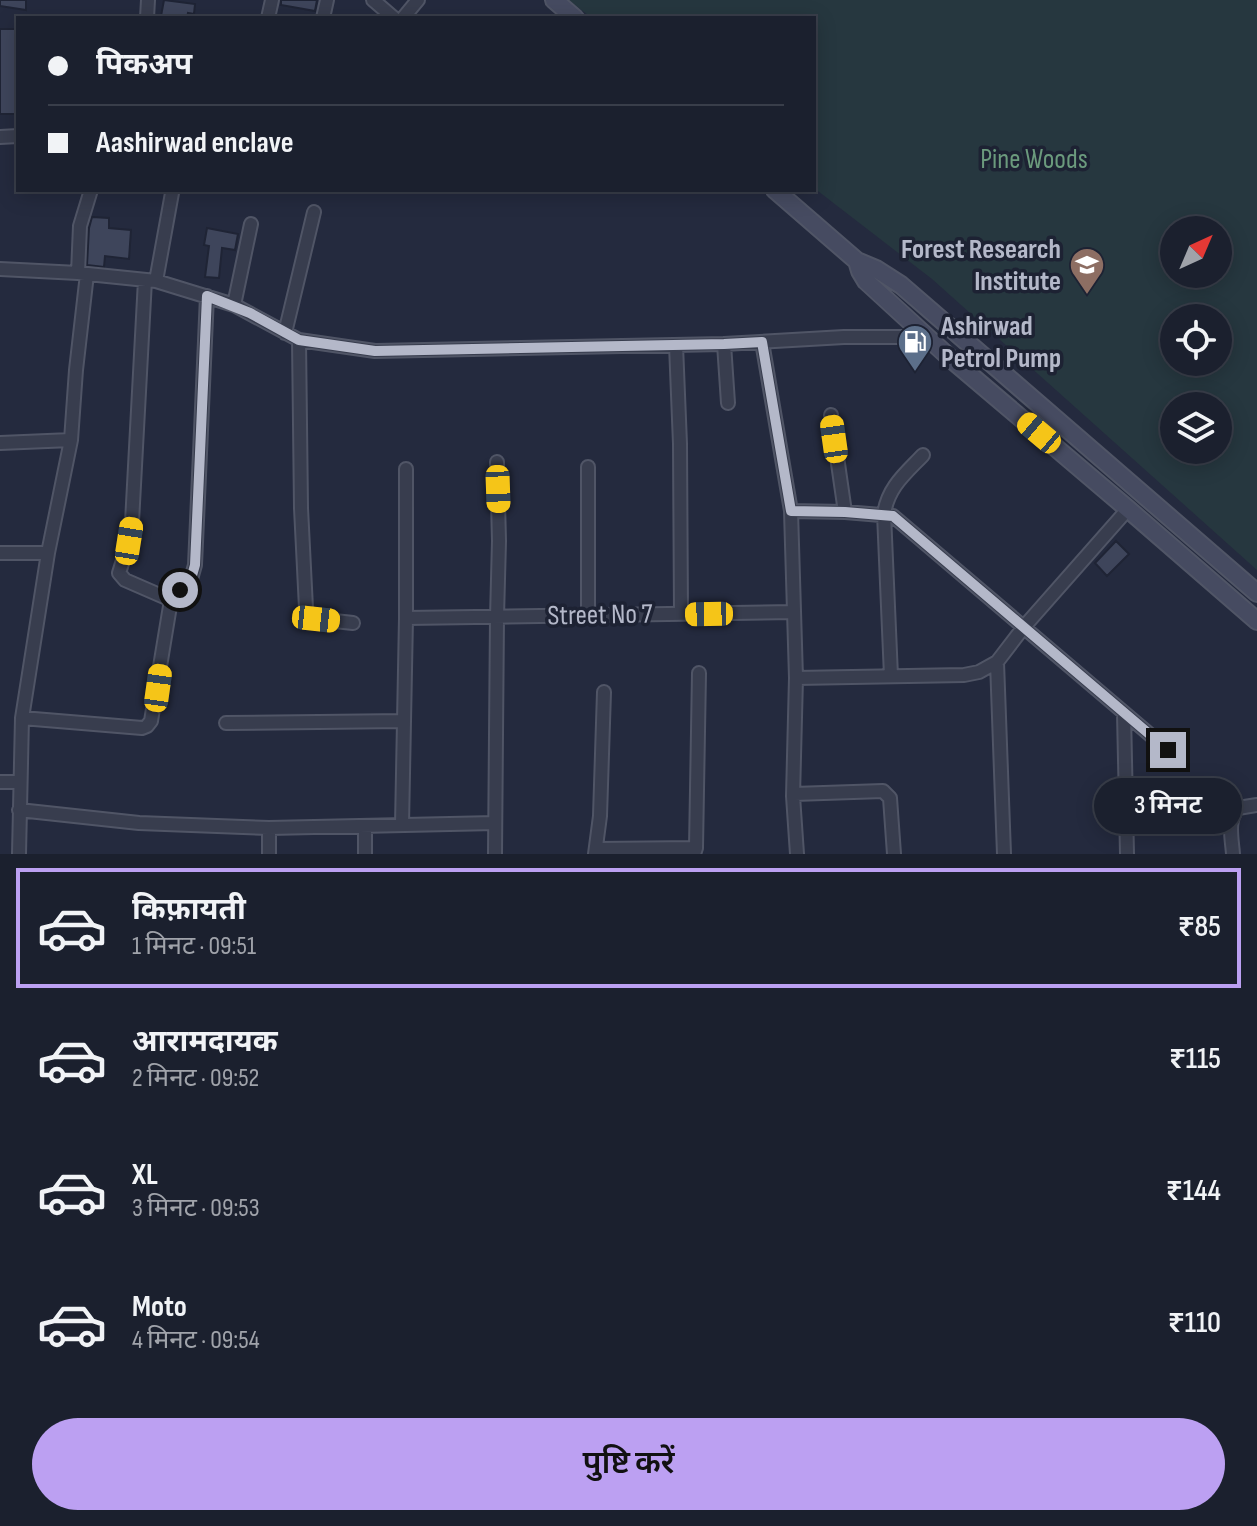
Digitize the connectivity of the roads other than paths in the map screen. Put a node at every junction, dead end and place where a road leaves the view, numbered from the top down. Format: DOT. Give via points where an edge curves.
graph roads {
  1 [pos="373,0"];
  2 [pos="418,0"];
  3 [pos="554,0"];
  4 [pos="392,16"];
  5 [pos="405,16"];
  6 [pos="573,16"];
  7 [pos="90,192"];
  8 [pos="777,192"];
  9 [pos="172,193"];
  10 [pos="314,212"];
  11 [pos="251,224"];
  12 [pos="857,261"];
  13 [pos="0,269"];
  14 [pos="82,274"];
  15 [pos="150,280"];
  16 [pos="207,296"];
  17 [pos="234,305"];
  18 [pos="285,333"];
  19 [pos="927,337"];
  20 [pos="299,340"];
  21 [pos="762,342"];
  22 [pos="724,344"];
  23 [pos="676,345"];
  24 [pos="728,403"];
  25 [pos="831,415"];
  26 [pos="71,440"];
  27 [pos="0,443"];
  28 [pos="923,455"];
  29 [pos="497,462"];
  30 [pos="588,467"];
  31 [pos="406,469"];
  32 [pos="1128,509"];
  33 [pos="791,511"];
  34 [pos="845,512"];
  35 [pos="884,514"];
  36 [pos="0,553"];
  37 [pos="48,553"];
  38 [pos="1257,593"];
  39 [pos="171,600"];
  40 [pos="1257,605"];
  41 [pos="794,612"];
  42 [pos="681,614"];
  43 [pos="588,615"];
  44 [pos="497,617"];
  45 [pos="406,618"];
  46 [pos="1257,621"];
  47 [pos="353,623"];
  48 [pos="1023,628"];
  49 [pos="997,662"];
  50 [pos="699,673"];
  51 [pos="891,676"];
  52 [pos="796,678"];
  53 [pos="604,692"];
  54 [pos="1124,713"];
  55 [pos="22,718"];
  56 [pos="404,721"];
  57 [pos="226,723"];
  58 [pos="1168,750"];
  59 [pos="0,782"];
  60 [pos="20,782"];
  61 [pos="794,794"];
  62 [pos="1257,805"];
  63 [pos="19,810"];
  64 [pos="495,823"];
  65 [pos="402,825"];
  66 [pos="365,826"];
  67 [pos="269,828"];
  68 [pos="695,851"];
  69 [pos="596,852"];
  70 [pos="19,854"];
  71 [pos="269,854"];
  72 [pos="365,854"];
  73 [pos="495,854"];
  74 [pos="797,854"];
  75 [pos="894,854"];
  76 [pos="1004,854"];
  77 [pos="1127,854"];
  78 [pos="1233,854"];
  1 -- 4 [label="street"];
  2 -- 5 [label="street"];
  3 -- 6 [label="street"];
  7 -- 14 [label="street" via="80,226"];
  8 -- 12 [label="street"];
  9 -- 15 [label="street"];
  10 -- 18 [label="street"];
  11 -- 17 [label="street"];
  12 -- 19 [label="street" via="866,281"];
  12 -- 38 [label="street" via="901,285"];
  12 -- 40 [label="street"];
  13 -- 14 [label="street"];
  14 -- 15 [label="street"];
  14 -- 26 [label="street"];
  15 -- 16 [label="street"];
  15 -- 39 [label="street" via="132,522 119,573"];
  16 -- 17 [label="street"];
  16 -- 39 [label="street" via="195,565 191,579"];
  17 -- 18 [label="street"];
  18 -- 20 [label="street"];
  19 -- 21 [label="street"];
  19 -- 32 [label="street"];
  20 -- 23 [label="street" via="375,351"];
  20 -- 47 [label="street" via="306,608 311,618"];
  21 -- 22 [label="street"];
  21 -- 33 [label="street"];
  22 -- 23 [label="street"];
  22 -- 24 [label="street"];
  23 -- 42 [label="street"];
  25 -- 34 [label="street"];
  26 -- 27 [label="street"];
  26 -- 37 [label="street"];
  28 -- 35 [label="street" via="892,489"];
  29 -- 44 [label="street"];
  30 -- 43 [label="street"];
  31 -- 45 [label="street"];
  32 -- 46 [label="street"];
  32 -- 48 [label="street"];
  33 -- 34 [label="street"];
  33 -- 41 [label="street"];
  34 -- 35 [label="street"];
  35 -- 48 [label="street" via="900,521"];
  35 -- 51 [label="street"];
  36 -- 37 [label="street"];
  37 -- 55 [label="street"];
  39 -- 55 [label="street" via="153,716 147,726"];
  41 -- 42 [label="street, Street No 7"];
  41 -- 52 [label="street"];
  42 -- 43 [label="street, Street No 7"];
  43 -- 44 [label="street, Street No 7"];
  44 -- 45 [label="street, Street No 7"];
  44 -- 64 [label="street"];
  45 -- 56 [label="street"];
  48 -- 49 [label="street"];
  48 -- 54 [label="street"];
  49 -- 51 [label="street" via="964,675"];
  49 -- 76 [label="street"];
  50 -- 68 [label="street"];
  51 -- 52 [label="street"];
  52 -- 61 [label="street"];
  53 -- 69 [label="street"];
  54 -- 58 [label="street"];
  54 -- 77 [label="street"];
  55 -- 60 [label="street"];
  56 -- 57 [label="street"];
  56 -- 65 [label="street"];
  59 -- 60 [label="street"];
  60 -- 63 [label="street"];
  61 -- 74 [label="street"];
  61 -- 75 [label="street" via="883,791 890,798"];
  62 -- 78 [label="street" via="1233,813"];
  63 -- 67 [label="street" via="139,823"];
  63 -- 70 [label="street"];
  64 -- 65 [label="street"];
  64 -- 73 [label="street"];
  65 -- 66 [label="street"];
  66 -- 67 [label="street"];
  66 -- 72 [label="street"];
  67 -- 71 [label="street"];
  68 -- 69 [label="street"];
}
